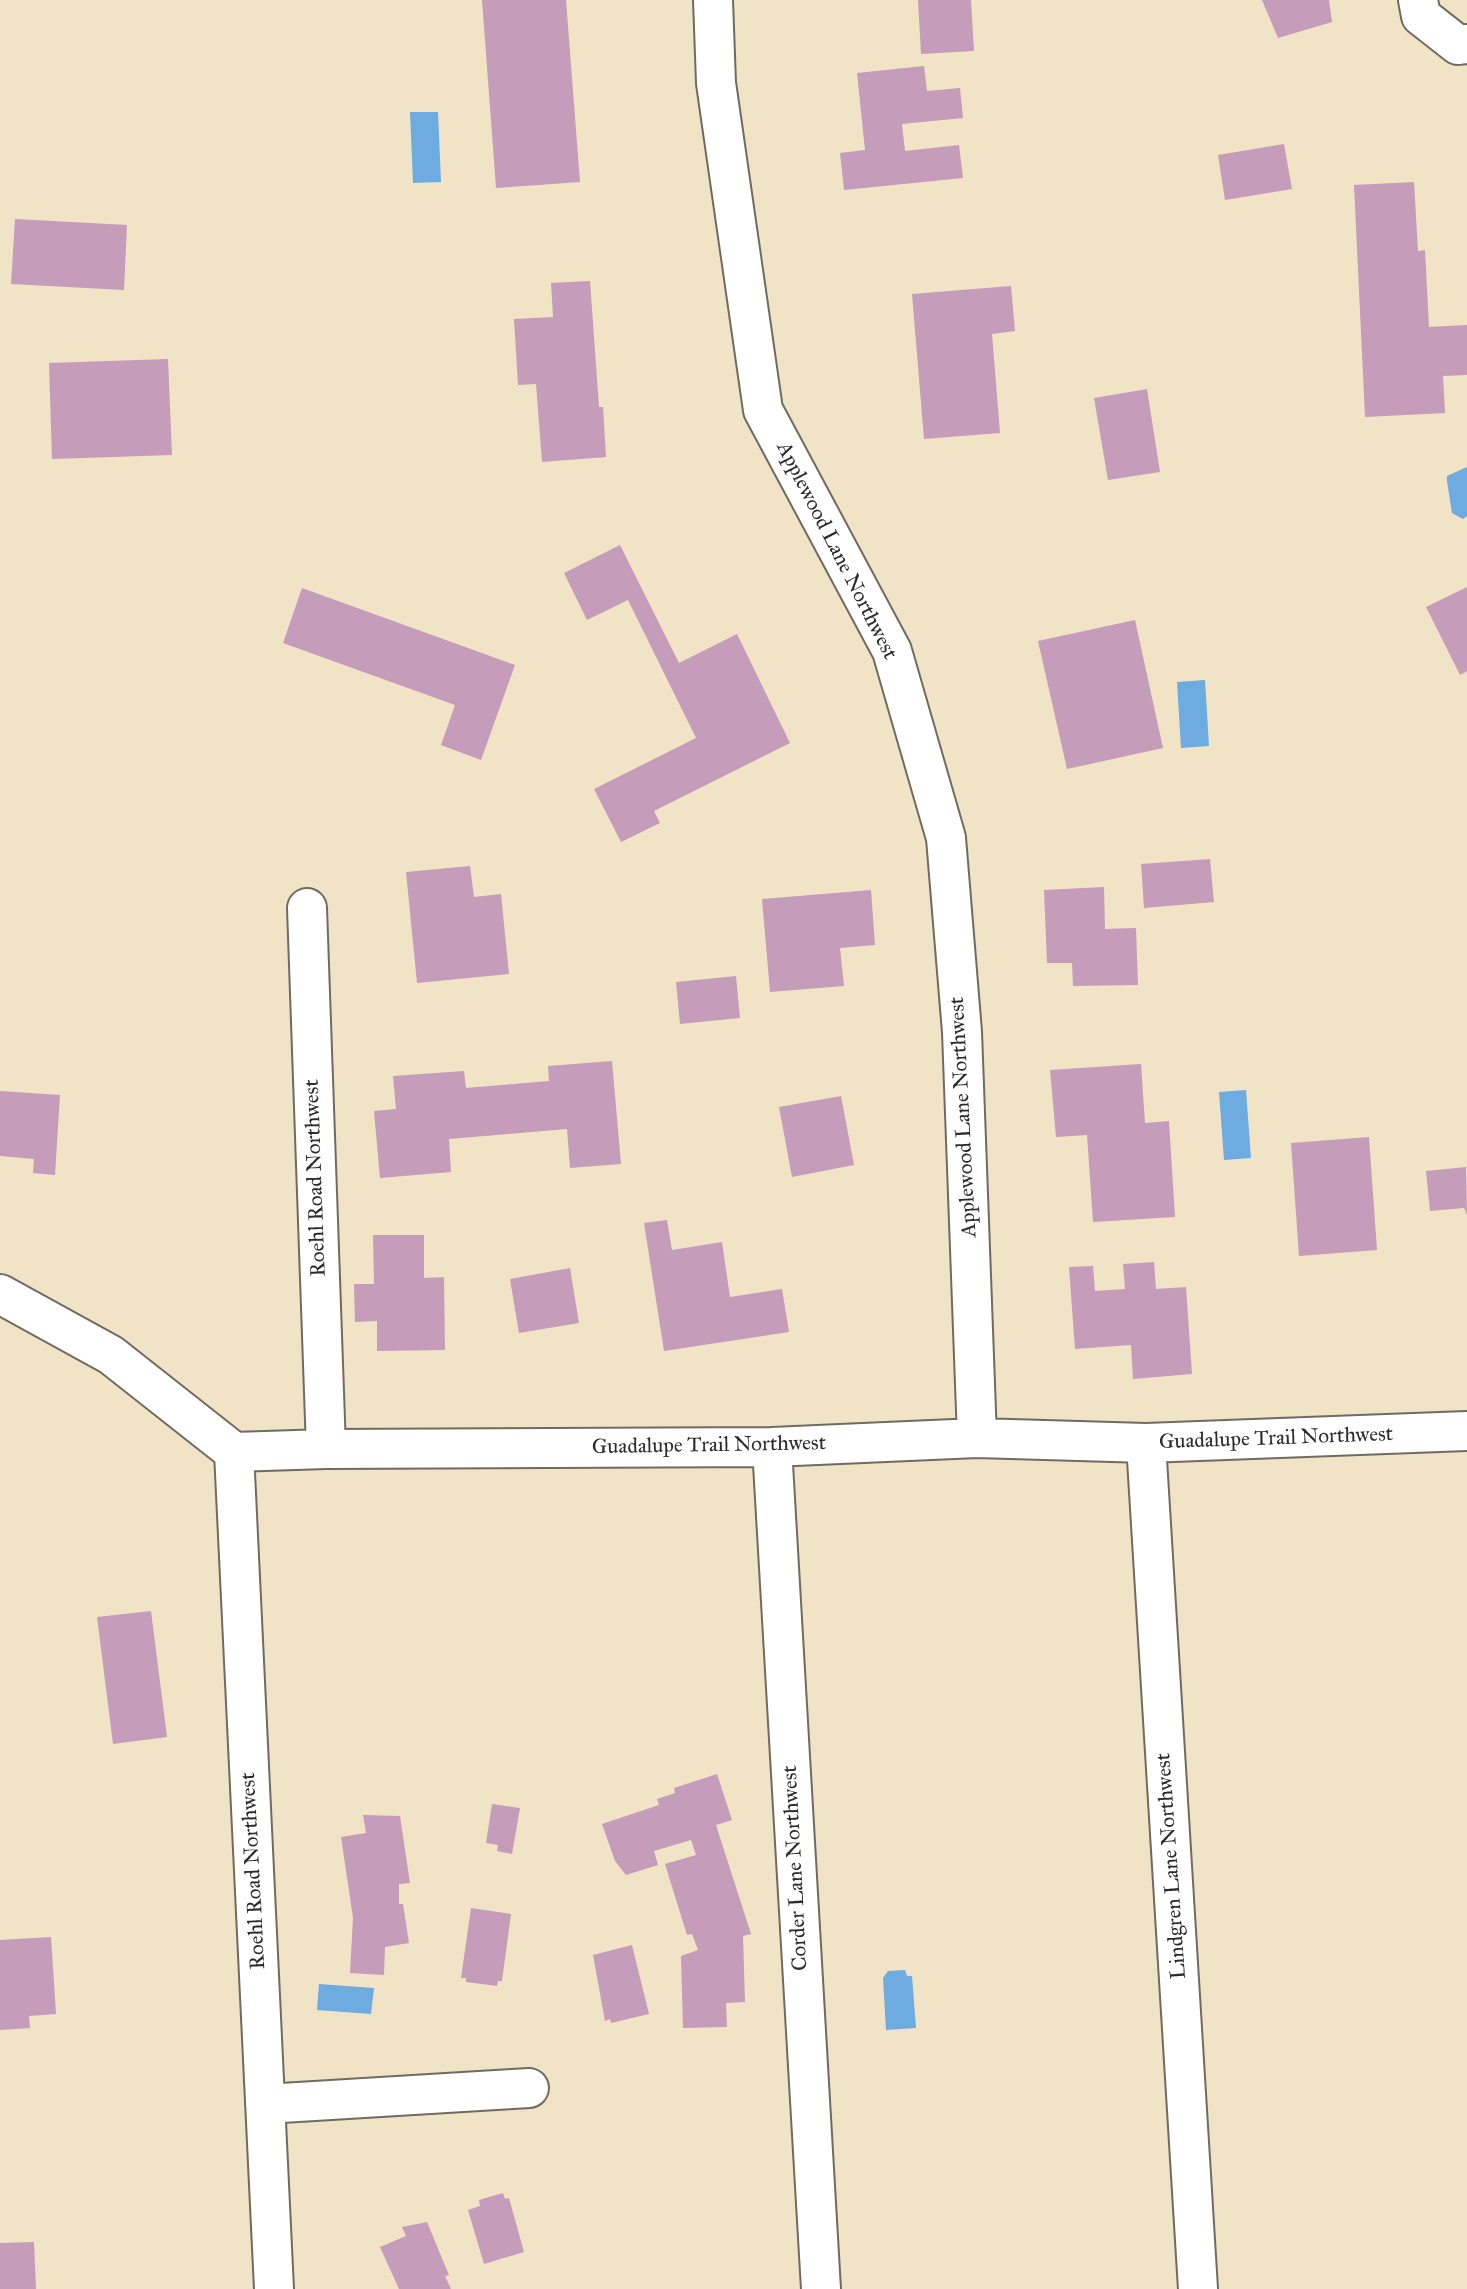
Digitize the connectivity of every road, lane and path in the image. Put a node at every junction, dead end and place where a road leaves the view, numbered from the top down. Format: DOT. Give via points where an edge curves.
graph roads {
  1 [pos="713,0"];
  2 [pos="1418,0"];
  3 [pos="1467,44"];
  4 [pos="307,908"];
  5 [pos="0,1294"];
  6 [pos="1467,1432"];
  7 [pos="977,1438"];
  8 [pos="1146,1443"];
  9 [pos="772,1447"];
  10 [pos="326,1448"];
  11 [pos="234,1452"];
  12 [pos="529,2088"];
  13 [pos="265,2104"];
  14 [pos="274,2289"];
  15 [pos="821,2289"];
  16 [pos="1198,2289"];
  1 -- 7 [label="street, Applewood Lane Northwest" via="716,83 763,410 892,651 946,838 962,1032"];
  2 -- 3 [label="street" via="1421,16 1458,45"];
  4 -- 10 [label="street, Roehl Road Northwest"];
  5 -- 11 [label="street" via="111,1355"];
  6 -- 8 [label="street, Guadalupe Trail Northwest"];
  7 -- 8 [label="street, Guadalupe Trail Northwest"];
  7 -- 9 [label="street, Guadalupe Trail Northwest"];
  8 -- 16 [label="street, Lindgren Lane Northwest"];
  9 -- 10 [label="street, Guadalupe Trail Northwest"];
  9 -- 15 [label="street, Corder Lane Northwest"];
  10 -- 11 [label="street, Guadalupe Trail Northwest"];
  11 -- 13 [label="street, Roehl Road Northwest"];
  12 -- 13 [label="street"];
  13 -- 14 [label="street, Roehl Road Northwest"];
}
